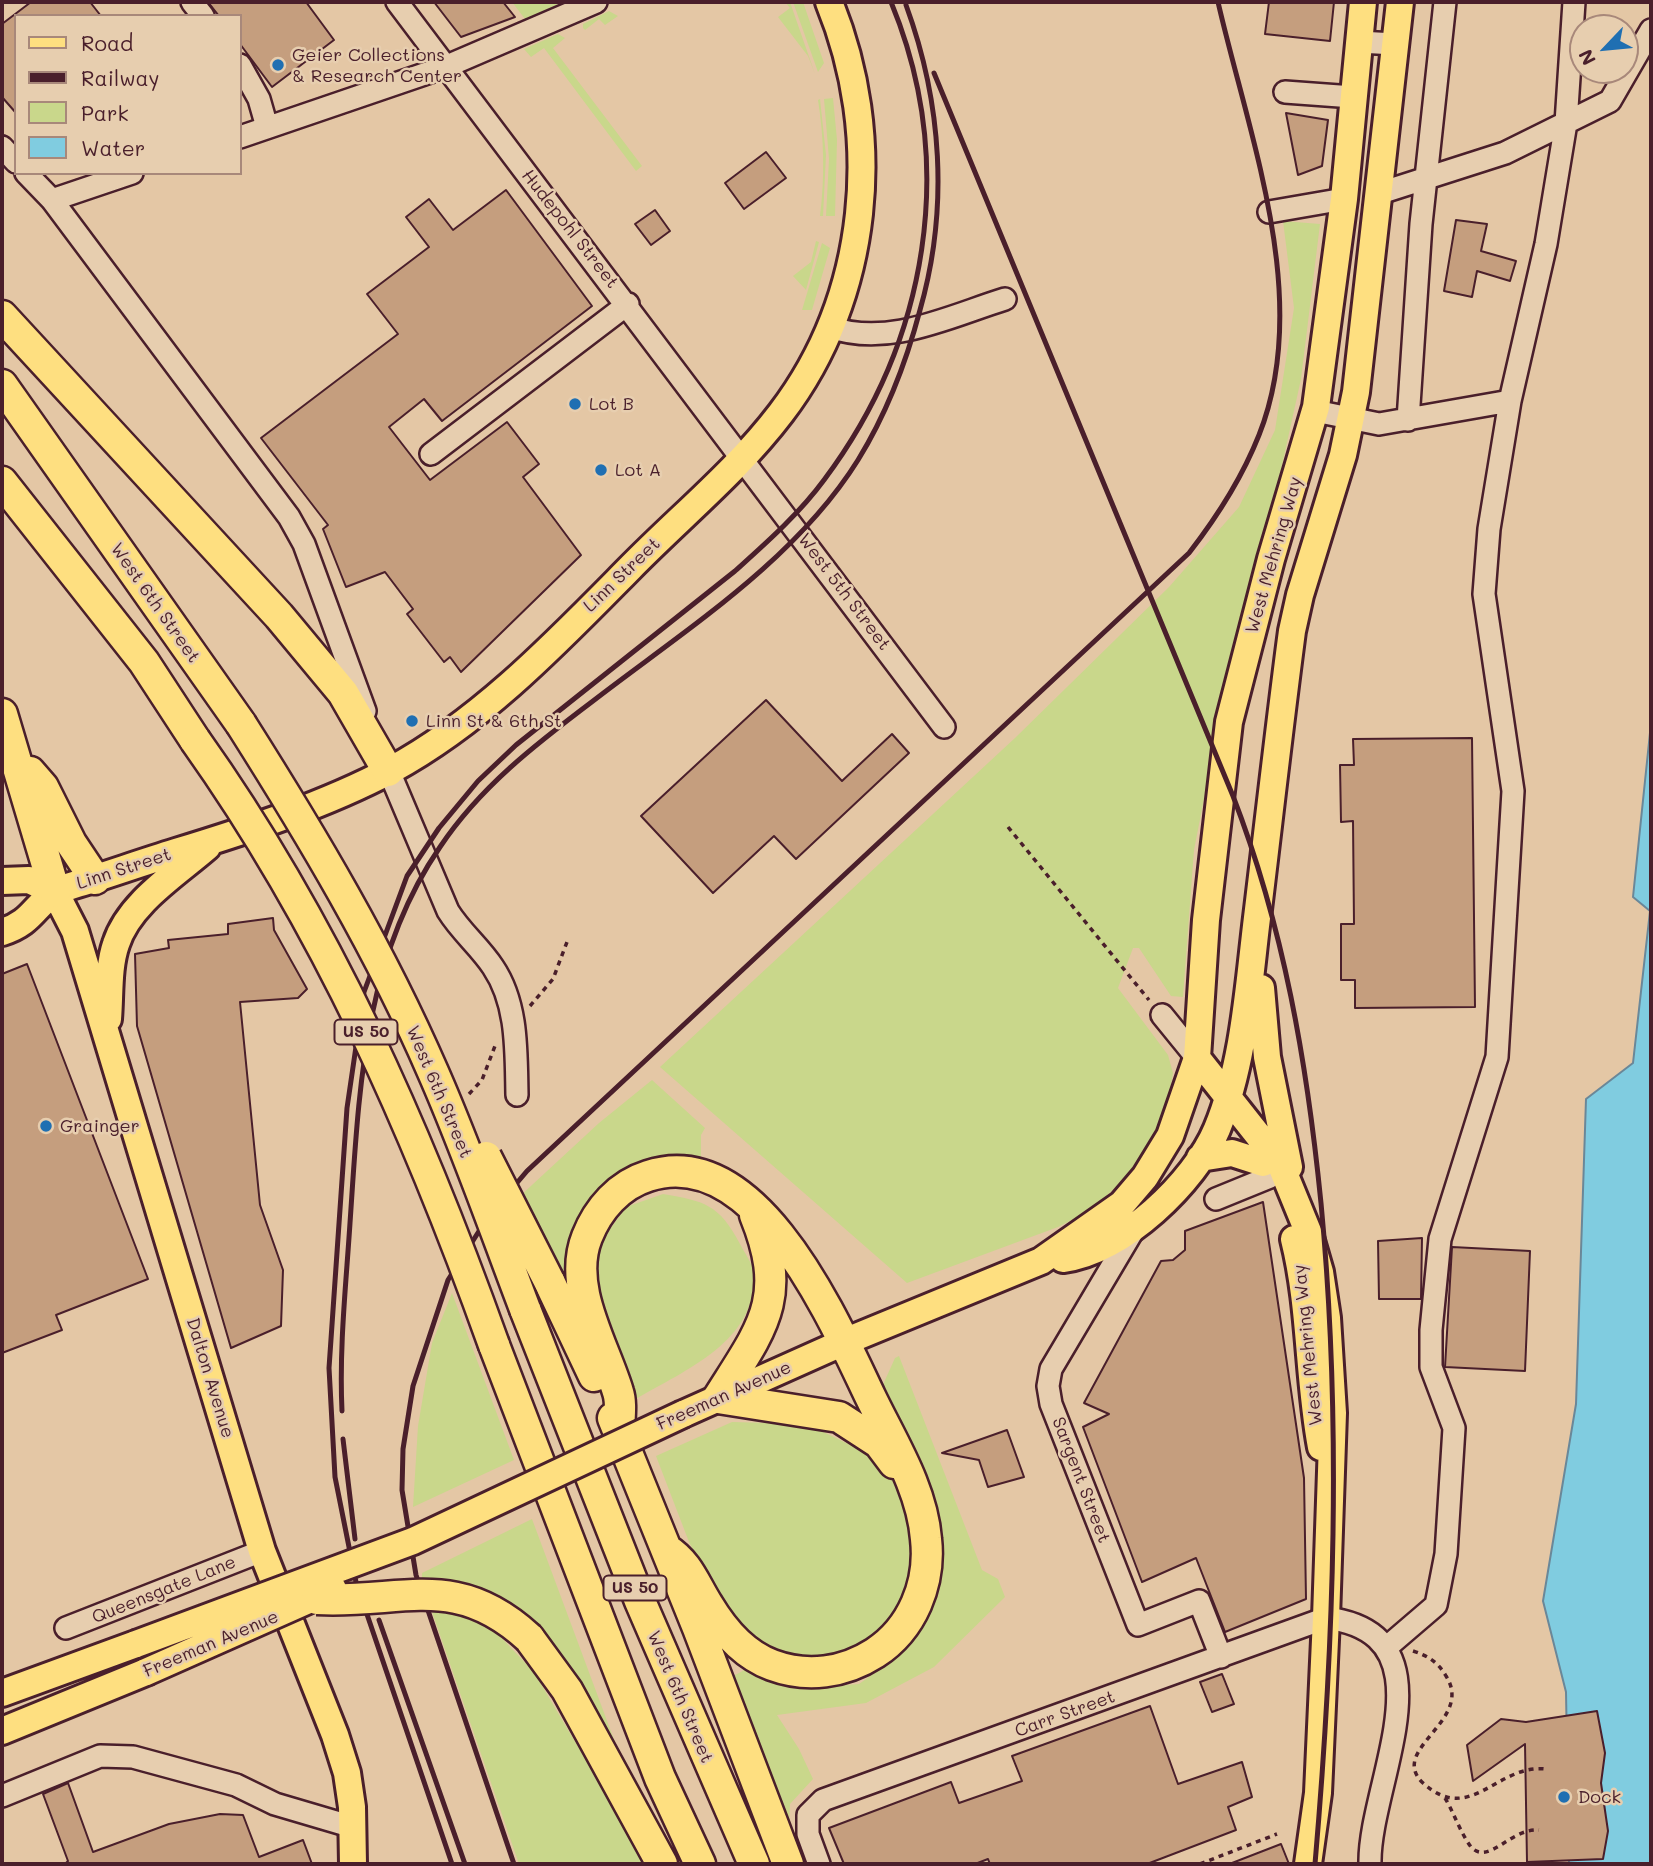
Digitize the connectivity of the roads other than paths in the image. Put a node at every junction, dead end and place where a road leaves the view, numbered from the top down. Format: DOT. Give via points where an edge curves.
graph roads {
  1 [pos="397,2"];
  2 [pos="596,2"];
  3 [pos="829,2"];
  4 [pos="1363,2"];
  5 [pos="1400,2"];
  6 [pos="1445,2"];
  7 [pos="1574,2"];
  8 [pos="1651,30"];
  9 [pos="1359,42"];
  10 [pos="1395,44"];
  11 [pos="445,67"];
  12 [pos="242,69"];
  13 [pos="1284,92"];
  14 [pos="1353,97"];
  15 [pos="1566,123"];
  16 [pos="267,127"];
  17 [pos="242,136"];
  18 [pos="2,147"];
  19 [pos="14,160"];
  20 [pos="28,175"];
  21 [pos="126,175"];
  22 [pos="1429,177"];
  23 [pos="1377,194"];
  24 [pos="1343,199"];
  25 [pos="51,200"];
  26 [pos="1269,212"];
  27 [pos="1005,299"];
  28 [pos="628,304"];
  29 [pos="2,316"];
  30 [pos="830,327"];
  31 [pos="2,384"];
  32 [pos="1510,401"];
  33 [pos="1315,411"];
  34 [pos="1351,416"];
  35 [pos="1408,420"];
  36 [pos="431,454"];
  37 [pos="743,457"];
  38 [pos="2,482"];
  39 [pos="2,713"];
  40 [pos="944,727"];
  41 [pos="14,753"];
  42 [pos="388,771"];
  43 [pos="215,840"];
  44 [pos="95,879"];
  45 [pos="2,881"];
  46 [pos="55,892"];
  47 [pos="1259,906"];
  48 [pos="2,932"];
  49 [pos="1162,1015"];
  50 [pos="106,1031"];
  51 [pos="1197,1058"];
  52 [pos="432,1071"];
  53 [pos="516,1095"];
  54 [pos="1237,1107"];
  55 [pos="1200,1158"];
  56 [pos="1266,1170"];
  57 [pos="1216,1199"];
  58 [pos="1295,1200"];
  59 [pos="752,1208"];
  60 [pos="1135,1228"];
  61 [pos="1041,1261"];
  62 [pos="844,1342"];
  63 [pos="718,1398"];
  64 [pos="619,1433"];
  65 [pos="916,1490"];
  66 [pos="1328,1497"];
  67 [pos="413,1541"];
  68 [pos="666,1549"];
  69 [pos="262,1551"];
  70 [pos="317,1599"];
  71 [pos="1326,1618"];
  72 [pos="66,1628"];
  73 [pos="1387,1647"];
  74 [pos="1221,1657"];
  75 [pos="2,1693"];
  76 [pos="2,1731"];
  77 [pos="2,1796"];
  78 [pos="353,1827"];
  79 [pos="353,1864"];
  80 [pos="662,1864"];
  81 [pos="700,1864"];
  82 [pos="754,1864"];
  83 [pos="788,1864"];
  84 [pos="819,1864"];
  85 [pos="1308,1864"];
  86 [pos="1370,1864"];
  1 -- 11 [label="street, Hudepohl Street"];
  2 -- 11 [label="street"];
  3 -- 30 [label="main road, Linn Street" via="852,76 862,162 853,252"];
  4 -- 9 [label="main road, West Mehring Way"];
  5 -- 10 [label="main road, West Mehring Way"];
  6 -- 22 [label="street"];
  7 -- 15 [label="street"];
  8 -- 15 [label="street" via="1611,101"];
  9 -- 10 [label="street"];
  9 -- 14 [label="main road, West Mehring Way"];
  10 -- 23 [label="main road, West Mehring Way"];
  11 -- 16 [label="street"];
  11 -- 28 [label="street, Hudepohl Street"];
  12 -- 16 [label="street" via="259,99"];
  13 -- 14 [label="street"];
  14 -- 24 [label="main road, West Mehring Way"];
  15 -- 22 [label="street" via="1505,153"];
  15 -- 32 [label="street" via="1546,244"];
  16 -- 17 [label="street"];
  18 -- 19 [label="street"];
  20 -- 25 [label="street"];
  21 -- 25 [label="street"];
  22 -- 23 [label="street"];
  22 -- 35 [label="street" via="1421,224"];
  23 -- 34 [label="main road, West Mehring Way"];
  24 -- 26 [label="street"];
  24 -- 33 [label="main road, West Mehring Way"];
  25 -- 42 [label="street" via="289,517 304,544"];
  27 -- 30 [label="street" via="889,334 855,334"];
  28 -- 36 [label="street"];
  28 -- 37 [label="street, Hudepohl Street"];
  29 -- 42 [label="highway" via="279,617 343,693"];
  30 -- 37 [label="main road, Linn Street" via="792,397"];
  31 -- 52 [label="highway, West 6th Street / US 50, bridge" via="241,724 323,856"];
  32 -- 35 [label="street"];
  32 -- 73 [label="street" via="1489,529 1484,594 1513,791 1497,1057 1440,1239 1431,1367 1454,1428 1446,1554 1436,1605"];
  33 -- 34 [label="street"];
  33 -- 51 [label="main road, West Mehring Way" via="1229,722 1207,907"];
  34 -- 35 [label="street" via="1379,424"];
  34 -- 47 [label="main road, West Mehring Way" via="1292,631"];
  37 -- 40 [label="street, West 5th Street"];
  37 -- 42 [label="main road, Linn Street" via="496,696 444,737"];
  38 -- 81 [label="highway, US 50, bridge" via="144,662 233,793 275,862 391,1082 660,1778"];
  39 -- 41 [label="highway"];
  41 -- 44 [label="highway" via="43,787"];
  41 -- 46 [label="highway"];
  42 -- 43 [label="main road, Linn Street"];
  42 -- 53 [label="street" via="448,911 500,978 514,1027"];
  43 -- 44 [label="main road, Linn Street"];
  43 -- 50 [label="main road" via="146,900 120,935 111,966"];
  44 -- 46 [label="main road, Linn Street"];
  45 -- 46 [label="main road, Linn Street" via="29,880"];
  46 -- 48 [label="main road, Linn Street" via="21,926"];
  46 -- 50 [label="main road, Dalton Avenue" via="75,931"];
  47 -- 54 [label="main road, West Mehring Way"];
  47 -- 58 [label="main road" via="1264,1042"];
  49 -- 51 [label="street"];
  50 -- 69 [label="main road, Dalton Avenue"];
  51 -- 54 [label="main road, West Mehring Way"];
  51 -- 61 [label="main road, Freeman Avenue" via="1170,1136 1145,1177 1114,1210"];
  52 -- 64 [label="highway, bridge" via="461,1108 549,1281"];
  52 -- 82 [label="highway, West 6th Street / US 50, bridge" via="645,1614"];
  54 -- 55 [label="main road, Freeman Avenue"];
  54 -- 56 [label="main road, West Mehring Way"];
  54 -- 58 [label="main road, West Mehring Way" via="1280,1163"];
  55 -- 56 [label="main road" via="1232,1153"];
  55 -- 60 [label="main road, Freeman Avenue"];
  56 -- 57 [label="street"];
  56 -- 66 [label="main road, West Mehring Way" via="1291,1227 1300,1265 1313,1406"];
  58 -- 66 [label="main road, West Mehring Way" via="1320,1272 1327,1318 1333,1413"];
  59 -- 62 [label="highway" via="788,1242"];
  59 -- 63 [label="highway" via="766,1243 770,1298 762,1327"];
  59 -- 64 [label="highway" via="696,1172 676,1171 635,1180 598,1215 586,1240 584,1289 619,1395"];
  60 -- 61 [label="main road, Freeman Avenue" via="1070,1258"];
  60 -- 74 [label="street, Sargent Street" via="1056,1359 1048,1386 1051,1404 1138,1625 1199,1601"];
  61 -- 62 [label="main road, Freeman Avenue"];
  62 -- 63 [label="main road, Freeman Avenue"];
  62 -- 65 [label="highway"];
  63 -- 65 [label="highway" via="839,1417 879,1443"];
  63 -- 67 [label="main road, Freeman Avenue, bridge"];
  64 -- 68 [label="highway"];
  65 -- 68 [label="highway" via="927,1542 926,1565 920,1596 907,1622 888,1644 865,1659 820,1673 771,1665 748,1651 708,1606 684,1561"];
  66 -- 71 [label="main road, West Mehring Way"];
  67 -- 70 [label="main road, Freeman Avenue, bridge"];
  67 -- 75 [label="main road, Freeman Avenue, bridge"];
  68 -- 83 [label="highway"];
  69 -- 72 [label="street, Queensgate Lane"];
  69 -- 78 [label="main road, Dalton Avenue" via="335,1735 347,1773"];
  70 -- 76 [label="main road, Freeman Avenue, bridge"];
  70 -- 80 [label="highway, bridge" via="349,1601 406,1593 450,1597 492,1610 529,1638 567,1690"];
  71 -- 73 [label="street" via="1347,1621 1375,1635"];
  71 -- 74 [label="street, Carr Street"];
  71 -- 85 [label="main road, West Mehring Way" via="1318,1793"];
  73 -- 86 [label="street" via="1394,1658 1399,1690 1394,1734 1373,1821"];
  74 -- 84 [label="street, Carr Street" via="823,1800 808,1815 808,1833"];
  77 -- 78 [label="street" via="100,1756 132,1758 236,1785 275,1804"];
  78 -- 79 [label="main road, Dalton Avenue"];
}
